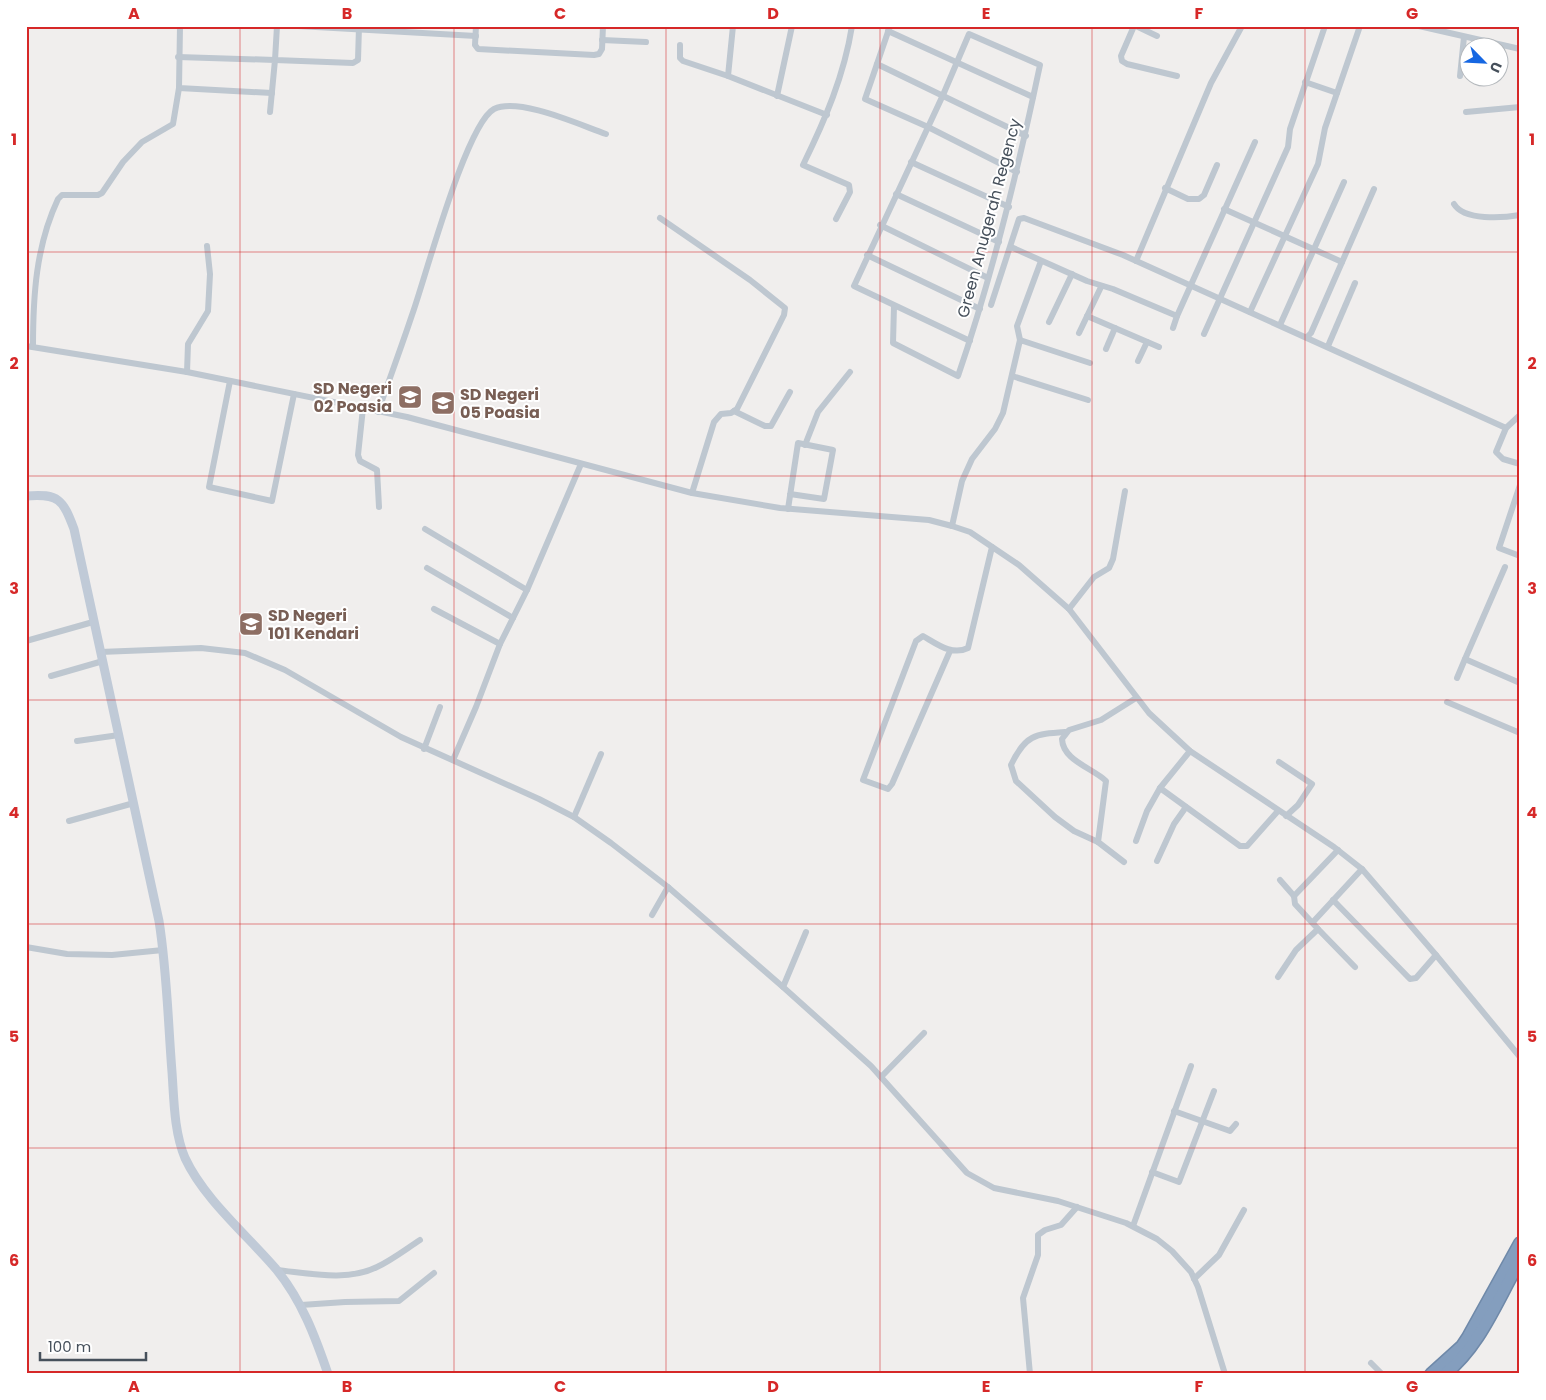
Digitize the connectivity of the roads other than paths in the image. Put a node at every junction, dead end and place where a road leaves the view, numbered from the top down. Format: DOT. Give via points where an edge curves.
graph roads {
  1 [pos="180,26"];
  2 [pos="277,26"];
  3 [pos="298,26"];
  4 [pos="476,26"];
  5 [pos="603,26"];
  6 [pos="733,26"];
  7 [pos="792,26"];
  8 [pos="852,26"];
  9 [pos="1135,26"];
  10 [pos="1242,26"];
  11 [pos="1325,26"];
  12 [pos="1360,26"];
  13 [pos="1420,26"];
  14 [pos="359,28"];
  15 [pos="889,29"];
  16 [pos="476,36"];
  17 [pos="1157,36"];
  18 [pos="1464,37"];
  19 [pos="602,40"];
  20 [pos="646,42"];
  21 [pos="680,45"];
  22 [pos="1520,49"];
  23 [pos="178,57"];
  24 [pos="275,60"];
  25 [pos="957,62"];
  26 [pos="877,64"];
  27 [pos="728,76"];
  28 [pos="1177,76"];
  29 [pos="1305,82"];
  30 [pos="179,88"];
  31 [pos="272,93"];
  32 [pos="1337,93"];
  33 [pos="943,95"];
  34 [pos="777,96"];
  35 [pos="1033,97"];
  36 [pos="1520,107"];
  37 [pos="270,112"];
  38 [pos="1466,112"];
  39 [pos="827,115"];
  40 [pos="928,127"];
  41 [pos="606,134"];
  42 [pos="1026,136"];
  43 [pos="1255,142"];
  44 [pos="911,162"];
  45 [pos="1217,165"];
  46 [pos="1017,172"];
  47 [pos="1344,182"];
  48 [pos="1166,188"];
  49 [pos="1374,189"];
  50 [pos="896,194"];
  51 [pos="1454,204"];
  52 [pos="1009,207"];
  53 [pos="1224,209"];
  54 [pos="1520,216"];
  55 [pos="660,218"];
  56 [pos="836,219"];
  57 [pos="1254,222"];
  58 [pos="880,226"];
  59 [pos="1285,237"];
  60 [pos="999,242"];
  61 [pos="207,246"];
  62 [pos="1011,247"];
  63 [pos="1314,249"];
  64 [pos="867,255"];
  65 [pos="1041,261"];
  66 [pos="1136,261"];
  67 [pos="1342,262"];
  68 [pos="1072,274"];
  69 [pos="988,278"];
  70 [pos="1355,283"];
  71 [pos="1101,287"];
  72 [pos="1190,287"];
  73 [pos="1220,300"];
  74 [pos="990,305"];
  75 [pos="894,306"];
  76 [pos="980,309"];
  77 [pos="1250,312"];
  78 [pos="1087,316"];
  79 [pos="1177,316"];
  80 [pos="1049,322"];
  81 [pos="1280,326"];
  82 [pos="1115,328"];
  83 [pos="1173,328"];
  84 [pos="1079,333"];
  85 [pos="1204,334"];
  86 [pos="1307,337"];
  87 [pos="1020,340"];
  88 [pos="970,341"];
  89 [pos="1147,342"];
  90 [pos="30,346"];
  91 [pos="1328,346"];
  92 [pos="1159,347"];
  93 [pos="1106,349"];
  94 [pos="1138,361"];
  95 [pos="1090,363"];
  96 [pos="187,372"];
  97 [pos="850,372"];
  98 [pos="1012,376"];
  99 [pos="230,380"];
  100 [pos="790,392"];
  101 [pos="294,394"];
  102 [pos="1088,400"];
  103 [pos="363,408"];
  104 [pos="734,411"];
  105 [pos="378,412"];
  106 [pos="1520,415"];
  107 [pos="1506,428"];
  108 [pos="805,445"];
  109 [pos="581,464"];
  110 [pos="1520,464"];
  111 [pos="1520,484"];
  112 [pos="1125,491"];
  113 [pos="692,493"];
  114 [pos="790,494"];
  115 [pos="26,496"];
  116 [pos="379,507"];
  117 [pos="788,509"];
  118 [pos="952,526"];
  119 [pos="425,529"];
  120 [pos="992,548"];
  121 [pos="1520,556"];
  122 [pos="1505,567"];
  123 [pos="427,568"];
  124 [pos="527,590"];
  125 [pos="434,609"];
  126 [pos="1069,609"];
  127 [pos="513,618"];
  128 [pos="94,622"];
  129 [pos="26,641"];
  130 [pos="500,644"];
  131 [pos="950,650"];
  132 [pos="101,656"];
  133 [pos="1465,659"];
  134 [pos="51,676"];
  135 [pos="1457,678"];
  136 [pos="1520,683"];
  137 [pos="1136,698"];
  138 [pos="1447,702"];
  139 [pos="440,707"];
  140 [pos="1065,732"];
  141 [pos="1520,734"];
  142 [pos="119,735"];
  143 [pos="77,741"];
  144 [pos="424,749"];
  145 [pos="1190,751"];
  146 [pos="601,754"];
  147 [pos="453,760"];
  148 [pos="1279,762"];
  149 [pos="1160,788"];
  150 [pos="134,803"];
  151 [pos="1186,807"];
  152 [pos="1278,811"];
  153 [pos="1286,816"];
  154 [pos="574,818"];
  155 [pos="69,821"];
  156 [pos="1136,841"];
  157 [pos="1098,842"];
  158 [pos="1338,850"];
  159 [pos="1157,861"];
  160 [pos="1124,862"];
  161 [pos="1362,870"];
  162 [pos="1280,880"];
  163 [pos="668,887"];
  164 [pos="1294,896"];
  165 [pos="1333,900"];
  166 [pos="652,915"];
  167 [pos="1313,922"];
  168 [pos="1318,929"];
  169 [pos="806,932"];
  170 [pos="26,946"];
  171 [pos="163,950"];
  172 [pos="1436,955"];
  173 [pos="1355,967"];
  174 [pos="1278,977"];
  175 [pos="784,986"];
  176 [pos="924,1032"];
  177 [pos="1520,1057"];
  178 [pos="1191,1066"];
  179 [pos="881,1077"];
  180 [pos="1214,1091"];
  181 [pos="1174,1111"];
  182 [pos="1203,1121"];
  183 [pos="1236,1124"];
  184 [pos="1152,1172"];
  185 [pos="1077,1207"];
  186 [pos="1244,1210"];
  187 [pos="1133,1226"];
  188 [pos="420,1240"];
  189 [pos="1520,1243"];
  190 [pos="1520,1261"];
  191 [pos="276,1270"];
  192 [pos="434,1273"];
  193 [pos="1194,1279"];
  194 [pos="301,1306"];
  195 [pos="1372,1363"];
  196 [pos="328,1374"];
  197 [pos="1030,1374"];
  198 [pos="1225,1374"];
  199 [pos="1382,1374"];
  200 [pos="1430,1374"];
  201 [pos="1445,1374"];
  1 -- 23 [label="street"];
  2 -- 24 [label="street"];
  3 -- 14 [label="street"];
  4 -- 16 [label="street"];
  5 -- 19 [label="street"];
  6 -- 27 [label="street"];
  7 -- 34 [label="street"];
  8 -- 39 [label="street" via="848,55"];
  9 -- 17 [label="street"];
  9 -- 28 [label="street" via="1122,60"];
  10 -- 48 [label="street" via="1211,83"];
  11 -- 29 [label="street"];
  12 -- 32 [label="street"];
  13 -- 18 [label="street"];
  14 -- 16 [label="street"];
  14 -- 24 [label="street" via="358,60 353,63"];
  15 -- 25 [label="street"];
  15 -- 26 [label="street"];
  16 -- 19 [label="street" via="478,49 594,55 599,54"];
  18 -- 22 [label="street"];
  19 -- 20 [label="street"];
  21 -- 27 [label="street" via="683,61"];
  23 -- 24 [label="street"];
  23 -- 30 [label="street"];
  24 -- 31 [label="street"];
  25 -- 33 [label="street"];
  25 -- 35 [label="street"];
  25 -- 35 [label="street, Green Anugerah Regency" via="969,34 1040,65"];
  26 -- 33 [label="street"];
  26 -- 40 [label="street" via="865,99"];
  27 -- 34 [label="street"];
  29 -- 32 [label="street"];
  29 -- 57 [label="street" via="1290,129 1288,147"];
  30 -- 31 [label="street"];
  30 -- 90 [label="street" via="173,124 142,142 123,162 102,193 62,195 58,199 42,237"];
  31 -- 37 [label="street"];
  32 -- 59 [label="street" via="1318,164"];
  33 -- 40 [label="street"];
  33 -- 42 [label="street"];
  34 -- 39 [label="street"];
  35 -- 42 [label="street, Green Anugerah Regency"];
  36 -- 38 [label="street"];
  39 -- 56 [label="street" via="803,165 849,185 850,192"];
  40 -- 44 [label="street"];
  40 -- 46 [label="street"];
  41 -- 105 [label="street" via="548,114 504,106 492,110 480,122 448,204"];
  42 -- 46 [label="street, Green Anugerah Regency"];
  43 -- 53 [label="street"];
  44 -- 50 [label="street"];
  44 -- 52 [label="street"];
  45 -- 48 [label="street" via="1204,195 1199,199 1188,199"];
  46 -- 52 [label="street, Green Anugerah Regency"];
  47 -- 63 [label="street"];
  48 -- 66 [label="street"];
  49 -- 67 [label="street"];
  50 -- 58 [label="street"];
  50 -- 60 [label="street"];
  51 -- 54 [label="street" via="1473,215"];
  52 -- 60 [label="street, Green Anugerah Regency"];
  53 -- 57 [label="street"];
  53 -- 72 [label="street"];
  55 -- 104 [label="street" via="785,308"];
  57 -- 59 [label="street"];
  57 -- 73 [label="street"];
  58 -- 64 [label="street"];
  58 -- 69 [label="street"];
  59 -- 63 [label="street"];
  59 -- 77 [label="street"];
  60 -- 69 [label="street, Green Anugerah Regency"];
  61 -- 96 [label="street" via="210,274 208,311 188,344"];
  62 -- 65 [label="street"];
  62 -- 66 [label="street" via="1019,219 1024,218"];
  62 -- 74 [label="street"];
  63 -- 67 [label="street"];
  63 -- 81 [label="street"];
  64 -- 75 [label="street" via="854,286"];
  64 -- 76 [label="street"];
  65 -- 68 [label="street"];
  65 -- 87 [label="street" via="1017,326"];
  66 -- 72 [label="street"];
  67 -- 86 [label="street"];
  68 -- 71 [label="street"];
  68 -- 80 [label="street"];
  69 -- 76 [label="street, Green Anugerah Regency"];
  70 -- 91 [label="street"];
  71 -- 78 [label="street"];
  71 -- 79 [label="street"];
  72 -- 73 [label="street"];
  72 -- 79 [label="street"];
  73 -- 77 [label="street"];
  73 -- 85 [label="street"];
  75 -- 88 [label="street"];
  75 -- 88 [label="street, Green Anugerah Regency" via="893,343 958,376"];
  76 -- 88 [label="street, Green Anugerah Regency"];
  77 -- 81 [label="street"];
  78 -- 82 [label="street"];
  78 -- 84 [label="street"];
  79 -- 83 [label="street"];
  81 -- 86 [label="street"];
  82 -- 89 [label="street"];
  82 -- 93 [label="street"];
  86 -- 91 [label="street"];
  87 -- 95 [label="street"];
  87 -- 98 [label="street"];
  89 -- 92 [label="street"];
  89 -- 94 [label="street"];
  90 -- 96 [label="street"];
  91 -- 107 [label="street"];
  96 -- 99 [label="street"];
  97 -- 108 [label="street" via="818,412"];
  98 -- 102 [label="street"];
  98 -- 118 [label="street" via="1003,413 972,459 962,481"];
  99 -- 101 [label="street"];
  99 -- 101 [label="street" via="209,488 272,501"];
  100 -- 104 [label="street" via="771,426"];
  101 -- 103 [label="street"];
  103 -- 105 [label="street"];
  103 -- 116 [label="street" via="358,455 360,461 377,470"];
  104 -- 113 [label="street" via="721,414 714,422"];
  105 -- 109 [label="street"];
  106 -- 107 [label="street"];
  107 -- 110 [label="street" via="1496,452 1503,459"];
  108 -- 114 [label="street" via="798,443"];
  108 -- 114 [label="street" via="833,450 824,499"];
  109 -- 113 [label="street"];
  109 -- 124 [label="street"];
  111 -- 121 [label="street" via="1499,548"];
  112 -- 126 [label="street" via="1109,568 1094,577"];
  113 -- 117 [label="street"];
  114 -- 117 [label="street"];
  115 -- 128 [label="street" via="51,497 65,506 74,529"];
  117 -- 118 [label="street" via="929,520"];
  118 -- 120 [label="street" via="970,532"];
  119 -- 124 [label="street"];
  120 -- 126 [label="street" via="1019,565"];
  120 -- 131 [label="street" via="968,648 962,652"];
  122 -- 133 [label="street"];
  123 -- 127 [label="street"];
  124 -- 127 [label="street"];
  125 -- 130 [label="street"];
  126 -- 137 [label="street"];
  127 -- 130 [label="street"];
  128 -- 129 [label="street"];
  128 -- 132 [label="street"];
  130 -- 147 [label="street"];
  131 -- 131 [label="street" via="923,636 916,641 863,780 888,789 892,784"];
  132 -- 134 [label="street"];
  132 -- 142 [label="street"];
  132 -- 144 [label="street" via="201,648 245,654 285,670"];
  133 -- 135 [label="street"];
  133 -- 136 [label="street"];
  137 -- 140 [label="street" via="1101,720"];
  137 -- 145 [label="street" via="1166,732"];
  138 -- 141 [label="street"];
  139 -- 144 [label="street"];
  140 -- 157 [label="street" via="1062,739 1064,748 1106,781"];
  140 -- 157 [label="street" via="1041,732 1024,744 1012,765 1016,781 1074,831"];
  142 -- 143 [label="street"];
  142 -- 150 [label="street"];
  144 -- 147 [label="street"];
  145 -- 149 [label="street"];
  145 -- 152 [label="street"];
  146 -- 154 [label="street"];
  147 -- 154 [label="street" via="540,798"];
  148 -- 153 [label="street" via="1312,784"];
  149 -- 151 [label="street"];
  149 -- 156 [label="street"];
  150 -- 155 [label="street"];
  150 -- 171 [label="street"];
  151 -- 152 [label="street" via="1243,848"];
  151 -- 159 [label="street" via="1174,824"];
  152 -- 153 [label="street"];
  153 -- 158 [label="street"];
  154 -- 163 [label="street" via="612,842"];
  157 -- 160 [label="street"];
  158 -- 161 [label="street"];
  158 -- 164 [label="street"];
  161 -- 165 [label="street"];
  161 -- 172 [label="street"];
  162 -- 164 [label="street"];
  163 -- 166 [label="street"];
  163 -- 175 [label="street"];
  164 -- 167 [label="street" via="1295,904"];
  165 -- 167 [label="street"];
  165 -- 172 [label="street" via="1410,979 1416,978"];
  167 -- 168 [label="street"];
  168 -- 173 [label="street"];
  168 -- 174 [label="street" via="1296,950"];
  169 -- 175 [label="street"];
  170 -- 171 [label="street" via="67,954 112,955"];
  171 -- 191 [label="street" via="173,1088 182,1148 207,1192"];
  172 -- 177 [label="street"];
  175 -- 179 [label="street"];
  176 -- 179 [label="street"];
  178 -- 181 [label="street"];
  179 -- 185 [label="street" via="960,1165 979,1181 994,1188"];
  180 -- 182 [label="street"];
  181 -- 182 [label="street"];
  181 -- 184 [label="street"];
  182 -- 183 [label="street" via="1230,1131"];
  182 -- 184 [label="street" via="1179,1182"];
  184 -- 187 [label="street"];
  185 -- 187 [label="street"];
  185 -- 197 [label="street" via="1061,1225 1038,1235 1038,1255 1023,1298"];
  186 -- 193 [label="street" via="1219,1255"];
  187 -- 193 [label="street" via="1172,1251"];
  188 -- 191 [label="street" via="376,1267 361,1272 344,1275"];
  189 -- 200 [label="highway" via="1462,1346"];
  190 -- 201 [label="highway" via="1471,1348"];
  191 -- 194 [label="street"];
  192 -- 194 [label="street" via="400,1301"];
  193 -- 198 [label="street" via="1205,1304"];
  194 -- 196 [label="street"];
  195 -- 199 [label="street"];
}
